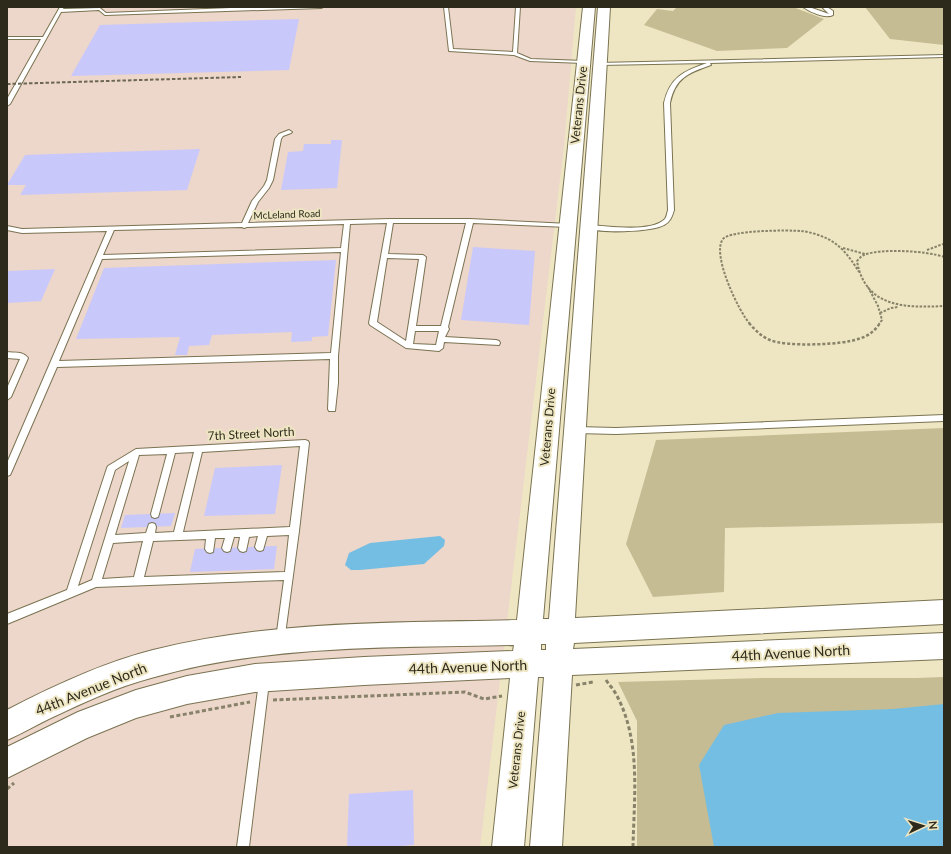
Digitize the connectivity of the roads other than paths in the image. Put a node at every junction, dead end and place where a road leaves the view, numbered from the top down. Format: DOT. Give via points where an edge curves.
graph roads {
  1 [pos="294,7"];
  2 [pos="321,7"];
  3 [pos="446,7"];
  4 [pos="518,7"];
  5 [pos="588,7"];
  6 [pos="604,7"];
  7 [pos="805,7"];
  8 [pos="824,7"];
  9 [pos="101,8"];
  10 [pos="61,9"];
  11 [pos="7,38"];
  12 [pos="44,38"];
  13 [pos="515,54"];
  14 [pos="944,56"];
  15 [pos="584,62"];
  16 [pos="715,62"];
  17 [pos="600,64"];
  18 [pos="7,104"];
  19 [pos="289,132"];
  20 [pos="390,221"];
  21 [pos="470,221"];
  22 [pos="347,222"];
  23 [pos="244,226"];
  24 [pos="578,226"];
  25 [pos="7,228"];
  26 [pos="111,229"];
  27 [pos="344,250"];
  28 [pos="384,256"];
  29 [pos="99,257"];
  30 [pos="412,328"];
  31 [pos="445,329"];
  32 [pos="442,339"];
  33 [pos="496,343"];
  34 [pos="409,346"];
  35 [pos="7,355"];
  36 [pos="334,356"];
  37 [pos="54,364"];
  38 [pos="7,378"];
  39 [pos="15,378"];
  40 [pos="7,397"];
  41 [pos="332,409"];
  42 [pos="944,418"];
  43 [pos="575,430"];
  44 [pos="199,449"];
  45 [pos="172,450"];
  46 [pos="136,452"];
  47 [pos="7,473"];
  48 [pos="155,514"];
  49 [pos="152,527"];
  50 [pos="295,531"];
  51 [pos="263,532"];
  52 [pos="245,533"];
  53 [pos="212,534"];
  54 [pos="230,534"];
  55 [pos="178,536"];
  56 [pos="149,537"];
  57 [pos="109,539"];
  58 [pos="260,547"];
  59 [pos="227,548"];
  60 [pos="243,548"];
  61 [pos="210,549"];
  62 [pos="289,576"];
  63 [pos="138,581"];
  64 [pos="96,583"];
  65 [pos="71,592"];
  66 [pos="944,612"];
  67 [pos="7,619"];
  68 [pos="561,630"];
  69 [pos="529,632"];
  70 [pos="281,642"];
  71 [pos="944,646"];
  72 [pos="525,665"];
  73 [pos="558,676"];
  74 [pos="263,689"];
  75 [pos="7,725"];
  76 [pos="14,771"];
  77 [pos="242,847"];
  78 [pos="508,847"];
  79 [pos="546,847"];
  1 -- 2 [label="lane"];
  1 -- 9 [label="lane" via="105,14"];
  3 -- 13 [label="lane" via="452,50"];
  4 -- 13 [label="lane"];
  5 -- 15 [label="main road, Veterans Drive"];
  6 -- 17 [label="main road, Veterans Drive"];
  7 -- 8 [label="lane" via="831,15"];
  9 -- 10 [label="lane"];
  10 -- 12 [label="lane"];
  11 -- 12 [label="lane"];
  12 -- 18 [label="lane"];
  13 -- 15 [label="lane" via="530,60"];
  14 -- 16 [label="lane"];
  15 -- 24 [label="main road, Veterans Drive"];
  16 -- 17 [label="lane"];
  16 -- 24 [label="lane, McLeland Road" via="682,76 674,82 669,92 669,218 662,224 639,228"];
  17 -- 24 [label="main road, Veterans Drive"];
  19 -- 23 [label="lane" via="278,139 270,180 255,201"];
  20 -- 21 [label="lane, McLeland Road"];
  20 -- 22 [label="lane, McLeland Road"];
  20 -- 28 [label="lane"];
  21 -- 24 [label="lane, McLeland Road"];
  21 -- 31 [label="lane"];
  22 -- 23 [label="lane, McLeland Road"];
  22 -- 27 [label="lane"];
  23 -- 26 [label="lane, McLeland Road"];
  24 -- 43 [label="main road, Veterans Drive"];
  24 -- 69 [label="main road, Veterans Drive"];
  25 -- 26 [label="lane, McLeland Road" via="22,231"];
  26 -- 29 [label="lane"];
  27 -- 29 [label="lane"];
  27 -- 36 [label="lane"];
  28 -- 30 [label="lane" via="423,257"];
  28 -- 34 [label="lane" via="373,323"];
  29 -- 37 [label="lane"];
  30 -- 31 [label="lane"];
  30 -- 34 [label="lane"];
  31 -- 32 [label="lane"];
  32 -- 33 [label="lane"];
  32 -- 34 [label="lane" via="439,348"];
  35 -- 39 [label="lane" via="24,358"];
  36 -- 37 [label="lane"];
  36 -- 41 [label="lane"];
  37 -- 47 [label="lane"];
  38 -- 39 [label="lane"];
  39 -- 40 [label="lane"];
  42 -- 43 [label="lane" via="616,431"];
  43 -- 68 [label="main road, Veterans Drive"];
  44 -- 45 [label="lane, 7th Street North"];
  44 -- 50 [label="lane, 7th Street North" via="304,443"];
  44 -- 55 [label="lane"];
  45 -- 46 [label="lane, 7th Street North"];
  45 -- 48 [label="lane"];
  46 -- 57 [label="lane"];
  46 -- 65 [label="lane" via="111,468"];
  49 -- 56 [label="lane"];
  50 -- 51 [label="lane"];
  50 -- 62 [label="lane, 7th Street North"];
  51 -- 52 [label="lane"];
  51 -- 58 [label="lane"];
  52 -- 54 [label="lane"];
  52 -- 60 [label="lane"];
  53 -- 54 [label="lane"];
  53 -- 55 [label="lane"];
  53 -- 61 [label="lane"];
  54 -- 59 [label="lane"];
  55 -- 56 [label="lane"];
  56 -- 57 [label="lane"];
  56 -- 63 [label="lane"];
  57 -- 64 [label="lane"];
  62 -- 63 [label="lane" via="222,575"];
  62 -- 70 [label="lane, 7th Street North"];
  63 -- 64 [label="lane"];
  64 -- 65 [label="lane"];
  65 -- 67 [label="lane"];
  66 -- 68 [label="main road, 44th Avenue North"];
  68 -- 69 [label="main road, 44th Avenue North"];
  68 -- 73 [label="main road, Veterans Drive"];
  69 -- 70 [label="main road, 44th Avenue North"];
  69 -- 72 [label="main road, Veterans Drive"];
  70 -- 75 [label="main road, 44th Avenue North" via="220,650 150,665 72,693"];
  71 -- 73 [label="main road, 44th Avenue North"];
  72 -- 73 [label="main road, 44th Avenue North"];
  72 -- 74 [label="main road, 44th Avenue North" via="356,671"];
  72 -- 78 [label="main road, Veterans Drive"];
  73 -- 79 [label="main road, Veterans Drive"];
  74 -- 76 [label="main road, 44th Avenue North" via="187,690 136,704 78,727"];
  74 -- 77 [label="lane"];
}
